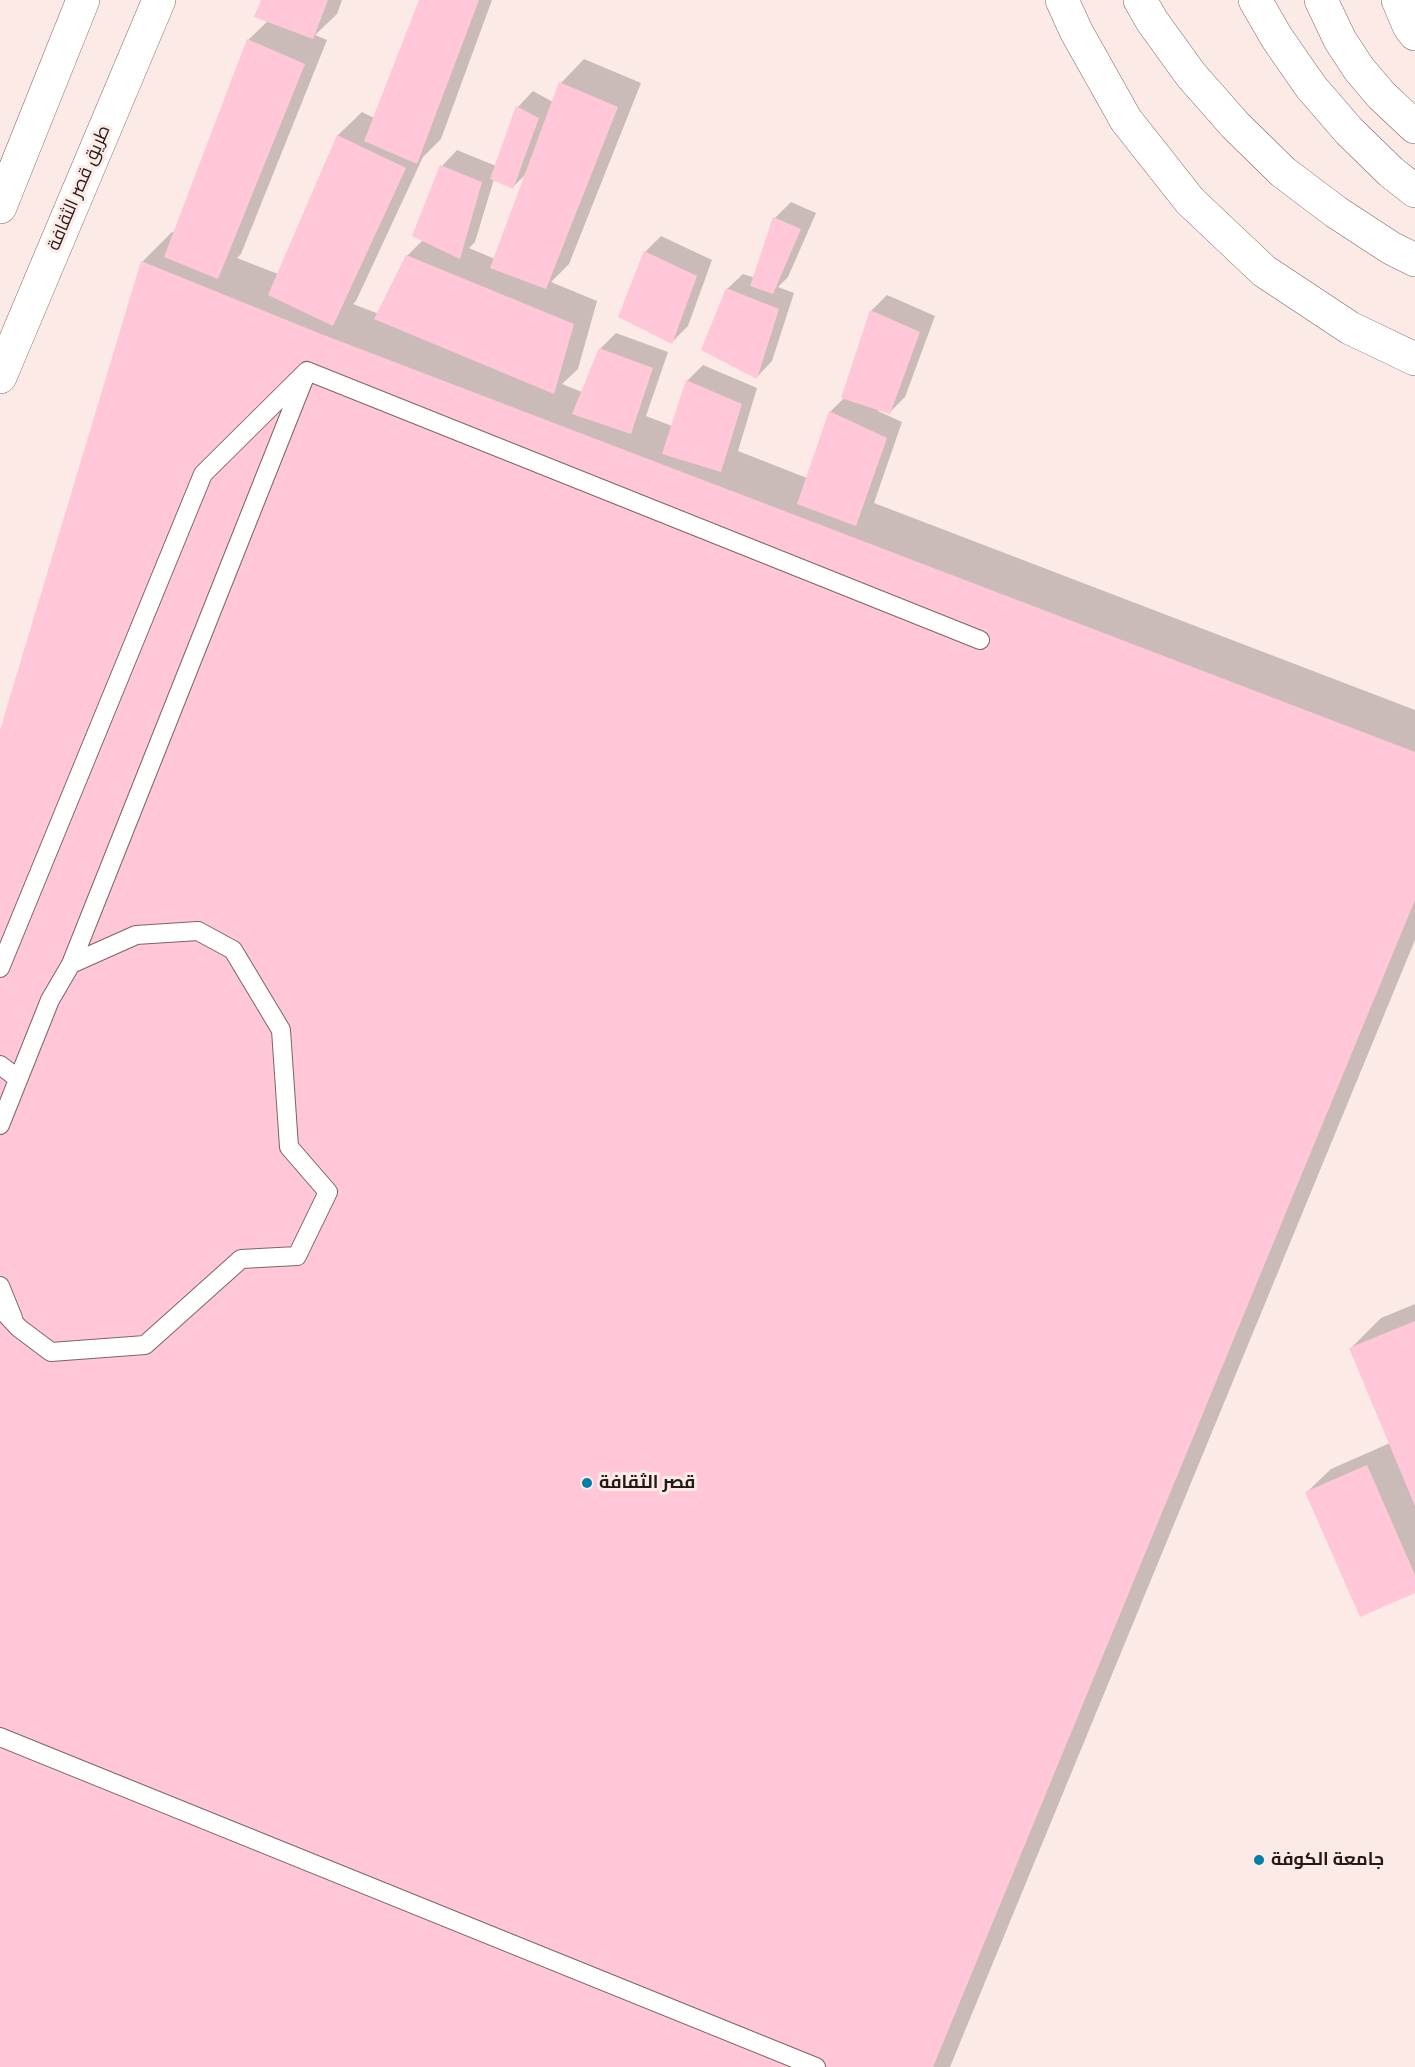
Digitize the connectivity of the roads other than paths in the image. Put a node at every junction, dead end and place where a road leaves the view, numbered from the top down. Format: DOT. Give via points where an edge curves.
graph roads {
  1 [pos="83,0"];
  2 [pos="159,0"];
  3 [pos="1062,0"];
  4 [pos="1140,0"];
  5 [pos="1255,0"];
  6 [pos="1321,0"];
  7 [pos="1398,0"];
  8 [pos="1415,34"];
  9 [pos="1415,127"];
  10 [pos="1415,191"];
  11 [pos="0,207"];
  12 [pos="1415,260"];
  13 [pos="1415,359"];
  14 [pos="307,371"];
  15 [pos="0,377"];
  16 [pos="980,640"];
  17 [pos="71,964"];
  18 [pos="0,968"];
  19 [pos="0,1065"];
  20 [pos="17,1078"];
  21 [pos="0,1125"];
  22 [pos="0,1287"];
  23 [pos="0,1308"];
  24 [pos="15,1324"];
  25 [pos="0,1737"];
  26 [pos="816,2067"];
  1 -- 11 [label="main road"];
  2 -- 15 [label="main road, طريق قصر الثقافة"];
  3 -- 13 [label="main road" via="1126,120 1190,201 1264,271 1350,328"];
  4 -- 12 [label="main road" via="1191,75 1283,172 1336,212"];
  5 -- 10 [label="main road" via="1311,87 1349,131"];
  6 -- 9 [label="main road" via="1359,69"];
  7 -- 8 [label="main road"];
  14 -- 16 [label="lane"];
  14 -- 17 [label="lane"];
  14 -- 18 [label="lane" via="203,474"];
  17 -- 20 [label="lane" via="50,1000"];
  17 -- 24 [label="lane" via="136,935 198,931 233,950 281,1030 289,1147 328,1192 297,1256 241,1259 145,1345 51,1352"];
  19 -- 20 [label="lane"];
  20 -- 21 [label="lane"];
  22 -- 24 [label="lane"];
  23 -- 24 [label="lane"];
  25 -- 26 [label="lane"];
}
